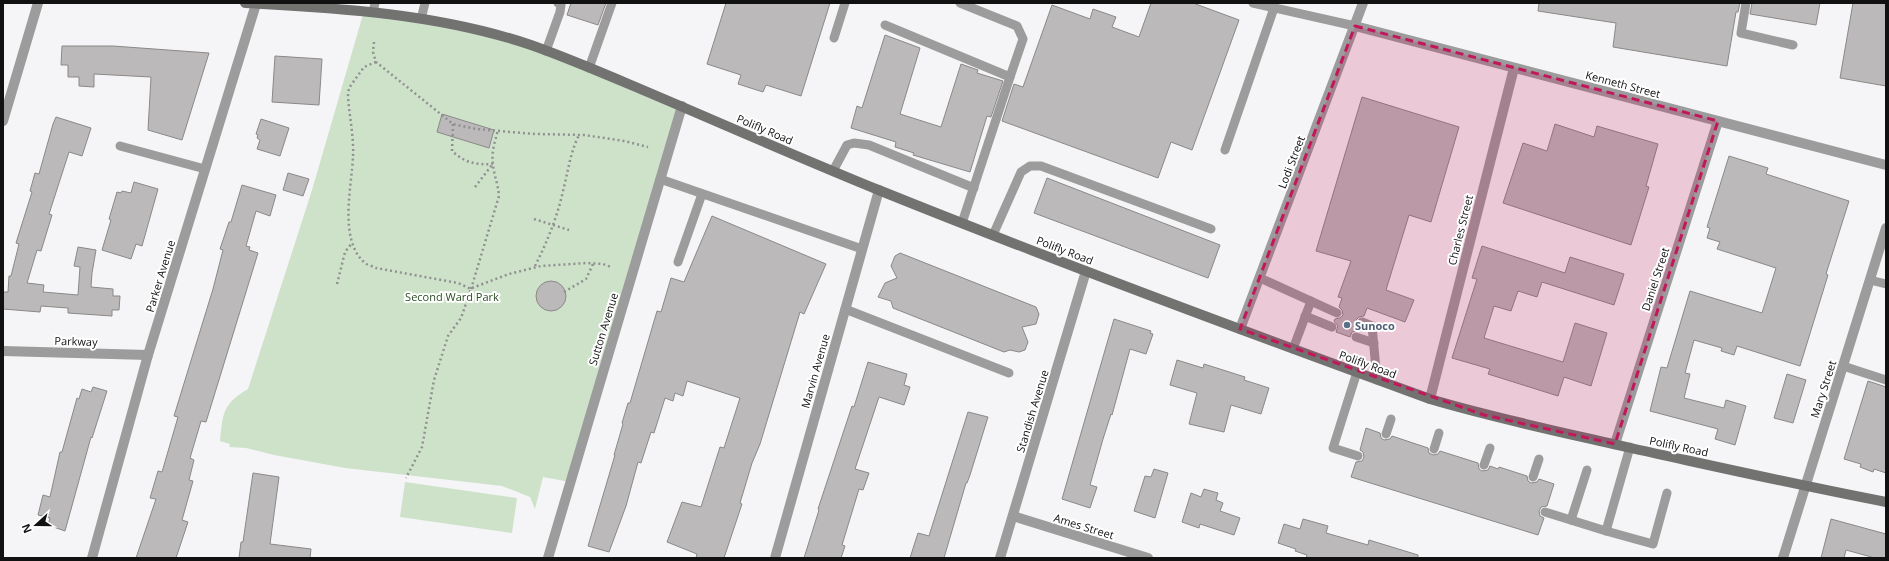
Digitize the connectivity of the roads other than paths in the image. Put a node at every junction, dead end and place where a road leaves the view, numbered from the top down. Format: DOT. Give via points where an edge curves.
graph roads {
  1 [pos="38,3"];
  2 [pos="245,3"];
  3 [pos="256,3"];
  4 [pos="425,3"];
  5 [pos="558,3"];
  6 [pos="612,3"];
  7 [pos="845,3"];
  8 [pos="960,3"];
  9 [pos="1253,3"];
  10 [pos="1363,3"];
  11 [pos="1746,3"];
  12 [pos="374,8"];
  13 [pos="1274,8"];
  14 [pos="421,19"];
  15 [pos="885,25"];
  16 [pos="1355,26"];
  17 [pos="834,38"];
  18 [pos="1793,45"];
  19 [pos="546,51"];
  20 [pos="589,68"];
  21 [pos="1514,68"];
  22 [pos="1010,76"];
  23 [pos="682,106"];
  24 [pos="3,121"];
  25 [pos="1718,121"];
  26 [pos="120,146"];
  27 [pos="1225,150"];
  28 [pos="1886,165"];
  29 [pos="205,169"];
  30 [pos="833,171"];
  31 [pos="660,179"];
  32 [pos="974,188"];
  33 [pos="879,190"];
  34 [pos="702,194"];
  35 [pos="962,223"];
  36 [pos="1886,228"];
  37 [pos="1211,229"];
  38 [pos="993,235"];
  39 [pos="862,249"];
  40 [pos="678,262"];
  41 [pos="1086,271"];
  42 [pos="1260,278"];
  43 [pos="1870,280"];
  44 [pos="1886,284"];
  45 [pos="1311,301"];
  46 [pos="845,309"];
  47 [pos="1337,313"];
  48 [pos="1305,316"];
  49 [pos="1362,322"];
  50 [pos="1332,327"];
  51 [pos="1240,329"];
  52 [pos="1356,337"];
  53 [pos="1374,343"];
  54 [pos="1293,349"];
  55 [pos="3,351"];
  56 [pos="148,355"];
  57 [pos="1843,366"];
  58 [pos="1357,372"];
  59 [pos="1009,373"];
  60 [pos="1377,380"];
  61 [pos="1886,380"];
  62 [pos="1430,399"];
  63 [pos="1391,419"];
  64 [pos="1439,433"];
  65 [pos="1386,434"];
  66 [pos="1615,444"];
  67 [pos="1490,448"];
  68 [pos="1630,448"];
  69 [pos="1434,449"];
  70 [pos="1358,456"];
  71 [pos="1539,459"];
  72 [pos="1484,465"];
  73 [pos="1587,470"];
  74 [pos="1533,477"];
  75 [pos="1805,486"];
  76 [pos="1667,493"];
  77 [pos="1886,502"];
  78 [pos="1545,512"];
  79 [pos="1013,516"];
  80 [pos="1571,520"];
  81 [pos="1606,531"];
  82 [pos="92,558"];
  83 [pos="548,558"];
  84 [pos="775,558"];
  85 [pos="1000,558"];
  86 [pos="1148,558"];
  87 [pos="1783,558"];
  1 -- 24 [label="street"];
  2 -- 3 [label="main road, Polifly Road"];
  3 -- 12 [label="main road, Polifly Road"];
  3 -- 29 [label="street, Parker Avenue"];
  4 -- 14 [label="lane"];
  5 -- 19 [label="lane" via="561,5 560,12"];
  6 -- 20 [label="lane"];
  7 -- 17 [label="lane"];
  8 -- 22 [label="lane" via="1017,26 1023,39"];
  9 -- 13 [label="lane"];
  10 -- 16 [label="street, Lodi Street"];
  11 -- 18 [label="lane" via="1741,33"];
  12 -- 14 [label="main road, Polifly Road"];
  13 -- 16 [label="lane"];
  13 -- 27 [label="lane"];
  14 -- 19 [label="main road, Polifly Road" via="472,29"];
  15 -- 22 [label="lane"];
  16 -- 21 [label="street, Kenneth Street"];
  16 -- 42 [label="street, Lodi Street"];
  19 -- 20 [label="main road, Polifly Road"];
  20 -- 23 [label="main road, Polifly Road"];
  21 -- 25 [label="street, Kenneth Street"];
  21 -- 62 [label="street, Charles Street"];
  22 -- 32 [label="lane"];
  23 -- 30 [label="main road, Polifly Road"];
  23 -- 31 [label="street, Sutton Avenue"];
  25 -- 28 [label="street, Kenneth Street"];
  25 -- 66 [label="street, Daniel Street"];
  26 -- 29 [label="lane"];
  29 -- 56 [label="street, Parker Avenue"];
  30 -- 32 [label="lane" via="847,145 854,143 869,145"];
  30 -- 33 [label="main road, Polifly Road"];
  31 -- 34 [label="lane"];
  31 -- 83 [label="street, Sutton Avenue"];
  32 -- 35 [label="lane"];
  33 -- 35 [label="main road, Polifly Road"];
  33 -- 39 [label="street, Marvin Avenue"];
  34 -- 39 [label="lane"];
  34 -- 40 [label="lane"];
  35 -- 38 [label="main road, Polifly Road"];
  36 -- 43 [label="street, Mary Street"];
  37 -- 38 [label="lane" via="1041,166 1030,166 1021,172"];
  38 -- 41 [label="main road, Polifly Road"];
  39 -- 46 [label="street, Marvin Avenue"];
  41 -- 51 [label="main road, Polifly Road"];
  41 -- 79 [label="street, Standish Avenue"];
  42 -- 45 [label="lane"];
  42 -- 51 [label="street, Lodi Street"];
  43 -- 44 [label="lane"];
  43 -- 57 [label="street, Mary Street"];
  45 -- 47 [label="lane"];
  45 -- 48 [label="lane"];
  46 -- 59 [label="lane"];
  46 -- 84 [label="street, Marvin Avenue"];
  48 -- 50 [label="lane"];
  48 -- 54 [label="lane"];
  49 -- 53 [label="lane" via="1372,326"];
  51 -- 54 [label="main road, Polifly Road"];
  52 -- 53 [label="lane"];
  53 -- 60 [label="lane"];
  54 -- 58 [label="main road, Polifly Road"];
  55 -- 56 [label="street, Parkway"];
  56 -- 82 [label="street, Parker Avenue"];
  57 -- 61 [label="lane"];
  57 -- 75 [label="street, Mary Street"];
  58 -- 60 [label="main road, Polifly Road"];
  58 -- 70 [label="lane" via="1334,448"];
  60 -- 62 [label="main road, Polifly Road"];
  62 -- 66 [label="main road, Polifly Road" via="1484,415"];
  63 -- 65 [label="lane"];
  64 -- 69 [label="lane"];
  66 -- 68 [label="main road, Polifly Road"];
  67 -- 72 [label="lane"];
  68 -- 75 [label="main road, Polifly Road"];
  68 -- 81 [label="lane"];
  71 -- 74 [label="lane"];
  73 -- 80 [label="lane"];
  75 -- 77 [label="main road, Polifly Road"];
  75 -- 87 [label="street, Mary Street"];
  76 -- 81 [label="lane" via="1653,544"];
  78 -- 80 [label="lane"];
  79 -- 85 [label="street, Standish Avenue"];
  79 -- 86 [label="street, Ames Street"];
  80 -- 81 [label="lane"];
}
